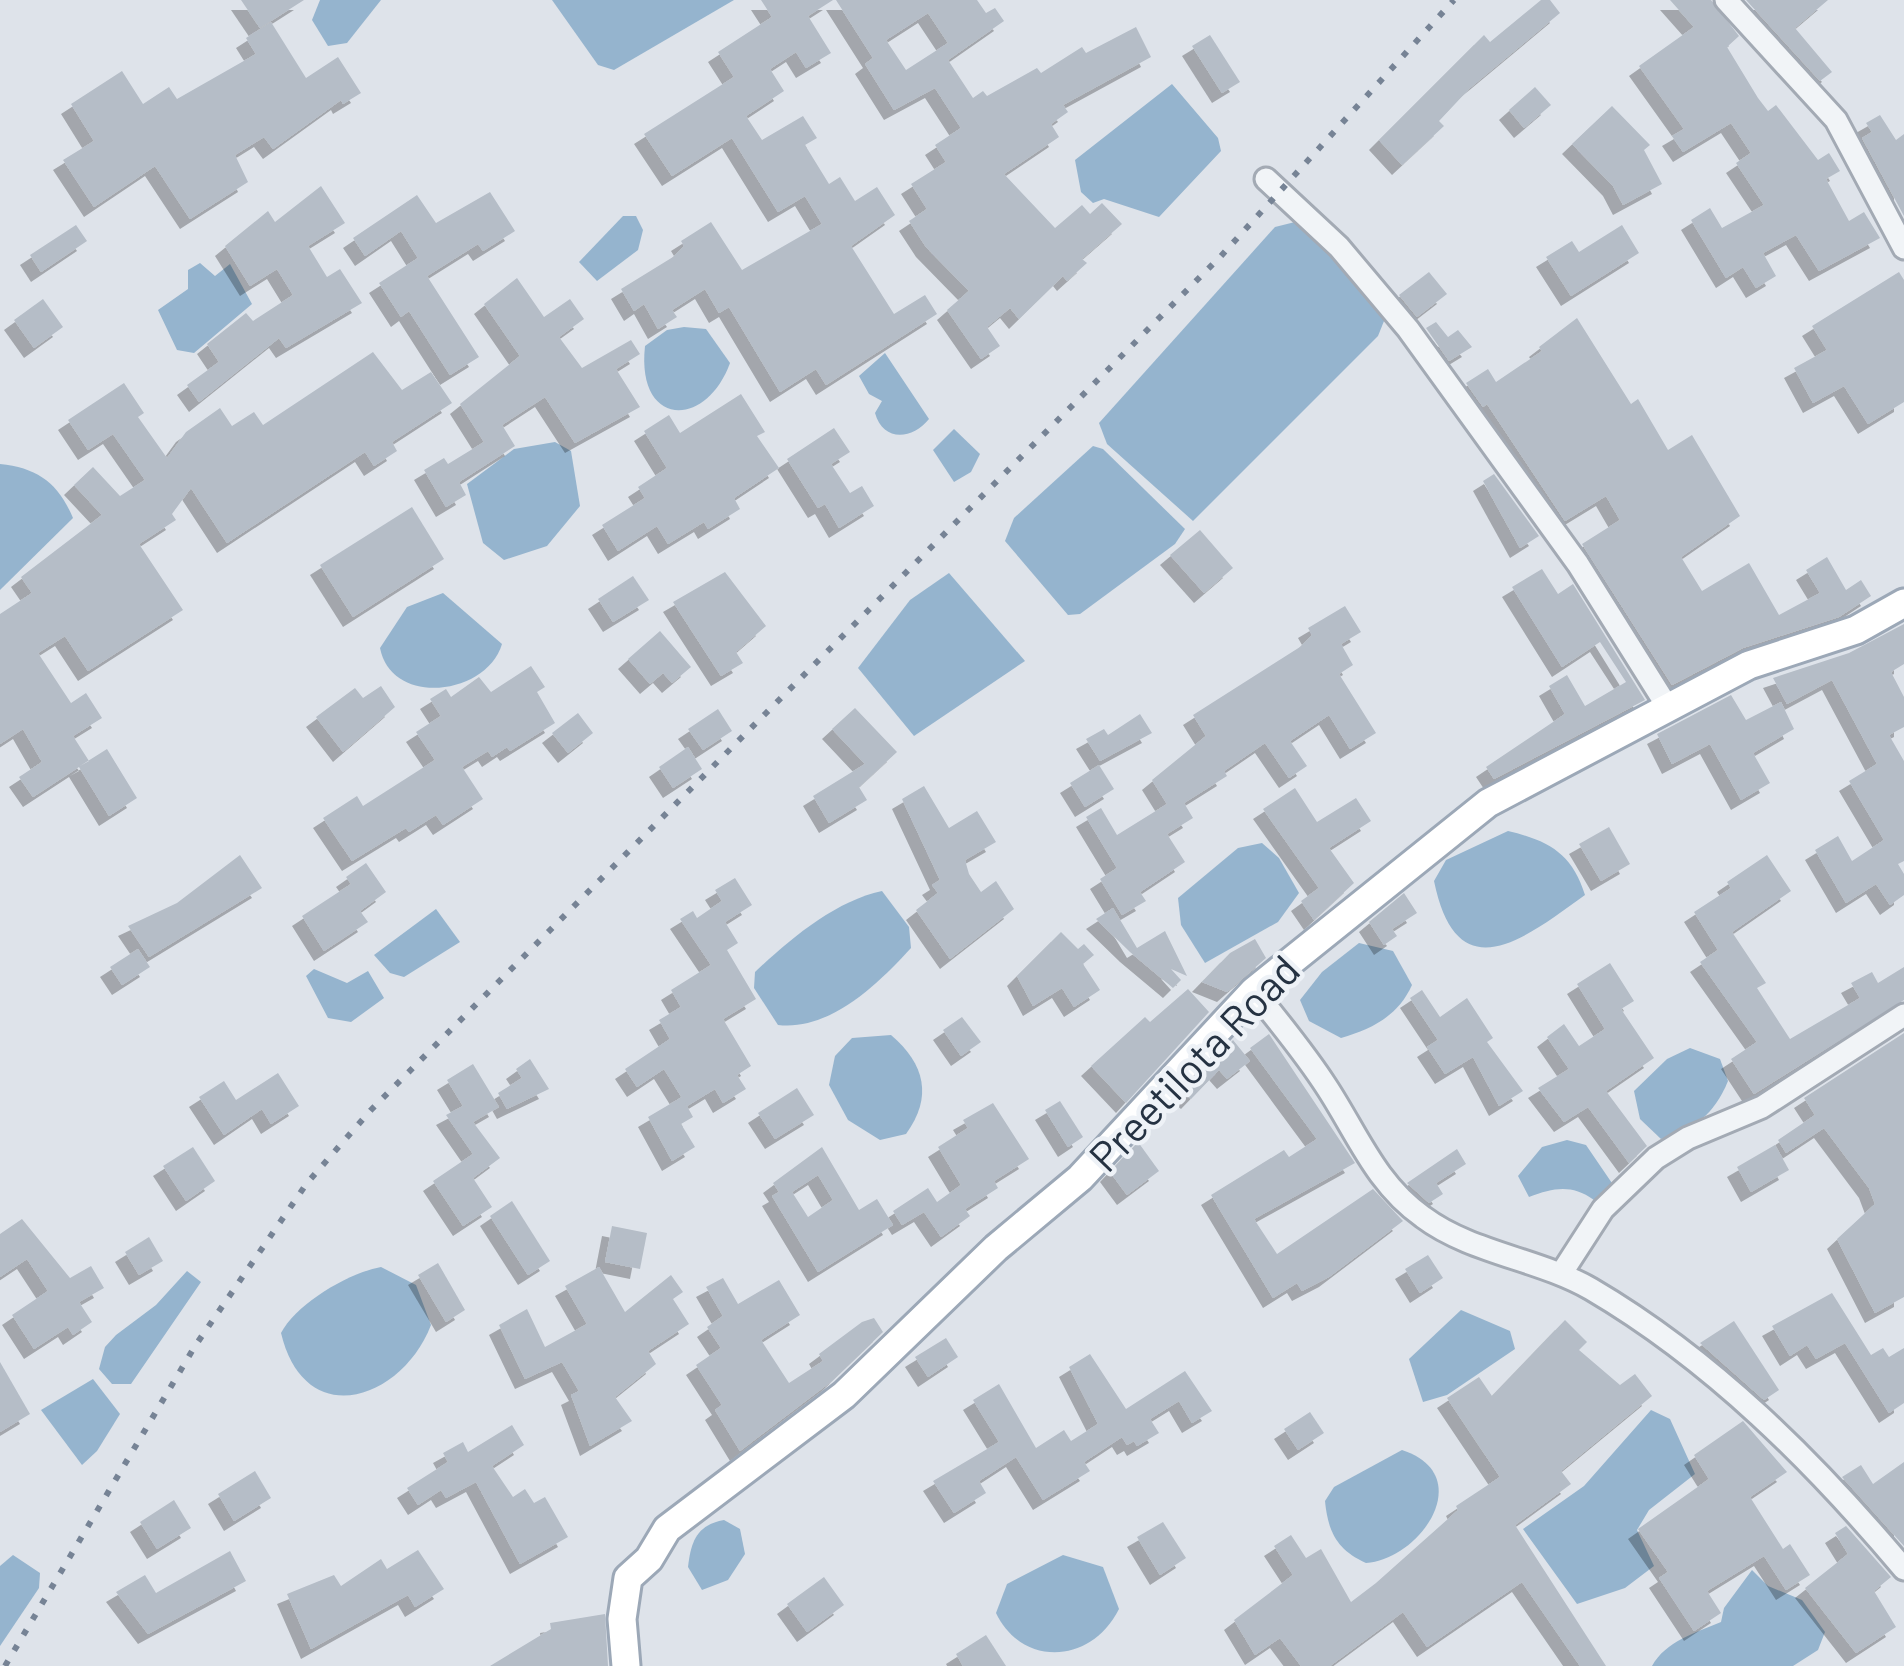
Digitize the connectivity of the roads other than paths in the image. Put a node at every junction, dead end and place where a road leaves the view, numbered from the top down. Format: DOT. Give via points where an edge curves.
graph roads {
  1 [pos="1726,0"];
  2 [pos="1266,179"];
  3 [pos="1904,248"];
  4 [pos="1904,603"];
  5 [pos="1667,706"];
  6 [pos="1254,991"];
  7 [pos="1904,1015"];
  8 [pos="1561,1274"];
  9 [pos="1904,1569"];
  10 [pos="626,1666"];
  1 -- 3 [label="street" via="1836,120"];
  2 -- 5 [label="street" via="1408,328 1578,564"];
  4 -- 5 [label="main road, Preetilota Road"];
  5 -- 6 [label="main road, Preetilota Road" via="1488,802"];
  6 -- 8 [label="street" via="1392,1191 1442,1228"];
  6 -- 10 [label="main road, Preetilota Road" via="1080,1178 844,1394 667,1529 628,1578"];
  7 -- 8 [label="street" via="1762,1107 1657,1158 1603,1209"];
  8 -- 9 [label="street" via="1687,1354 1839,1491"];
}
